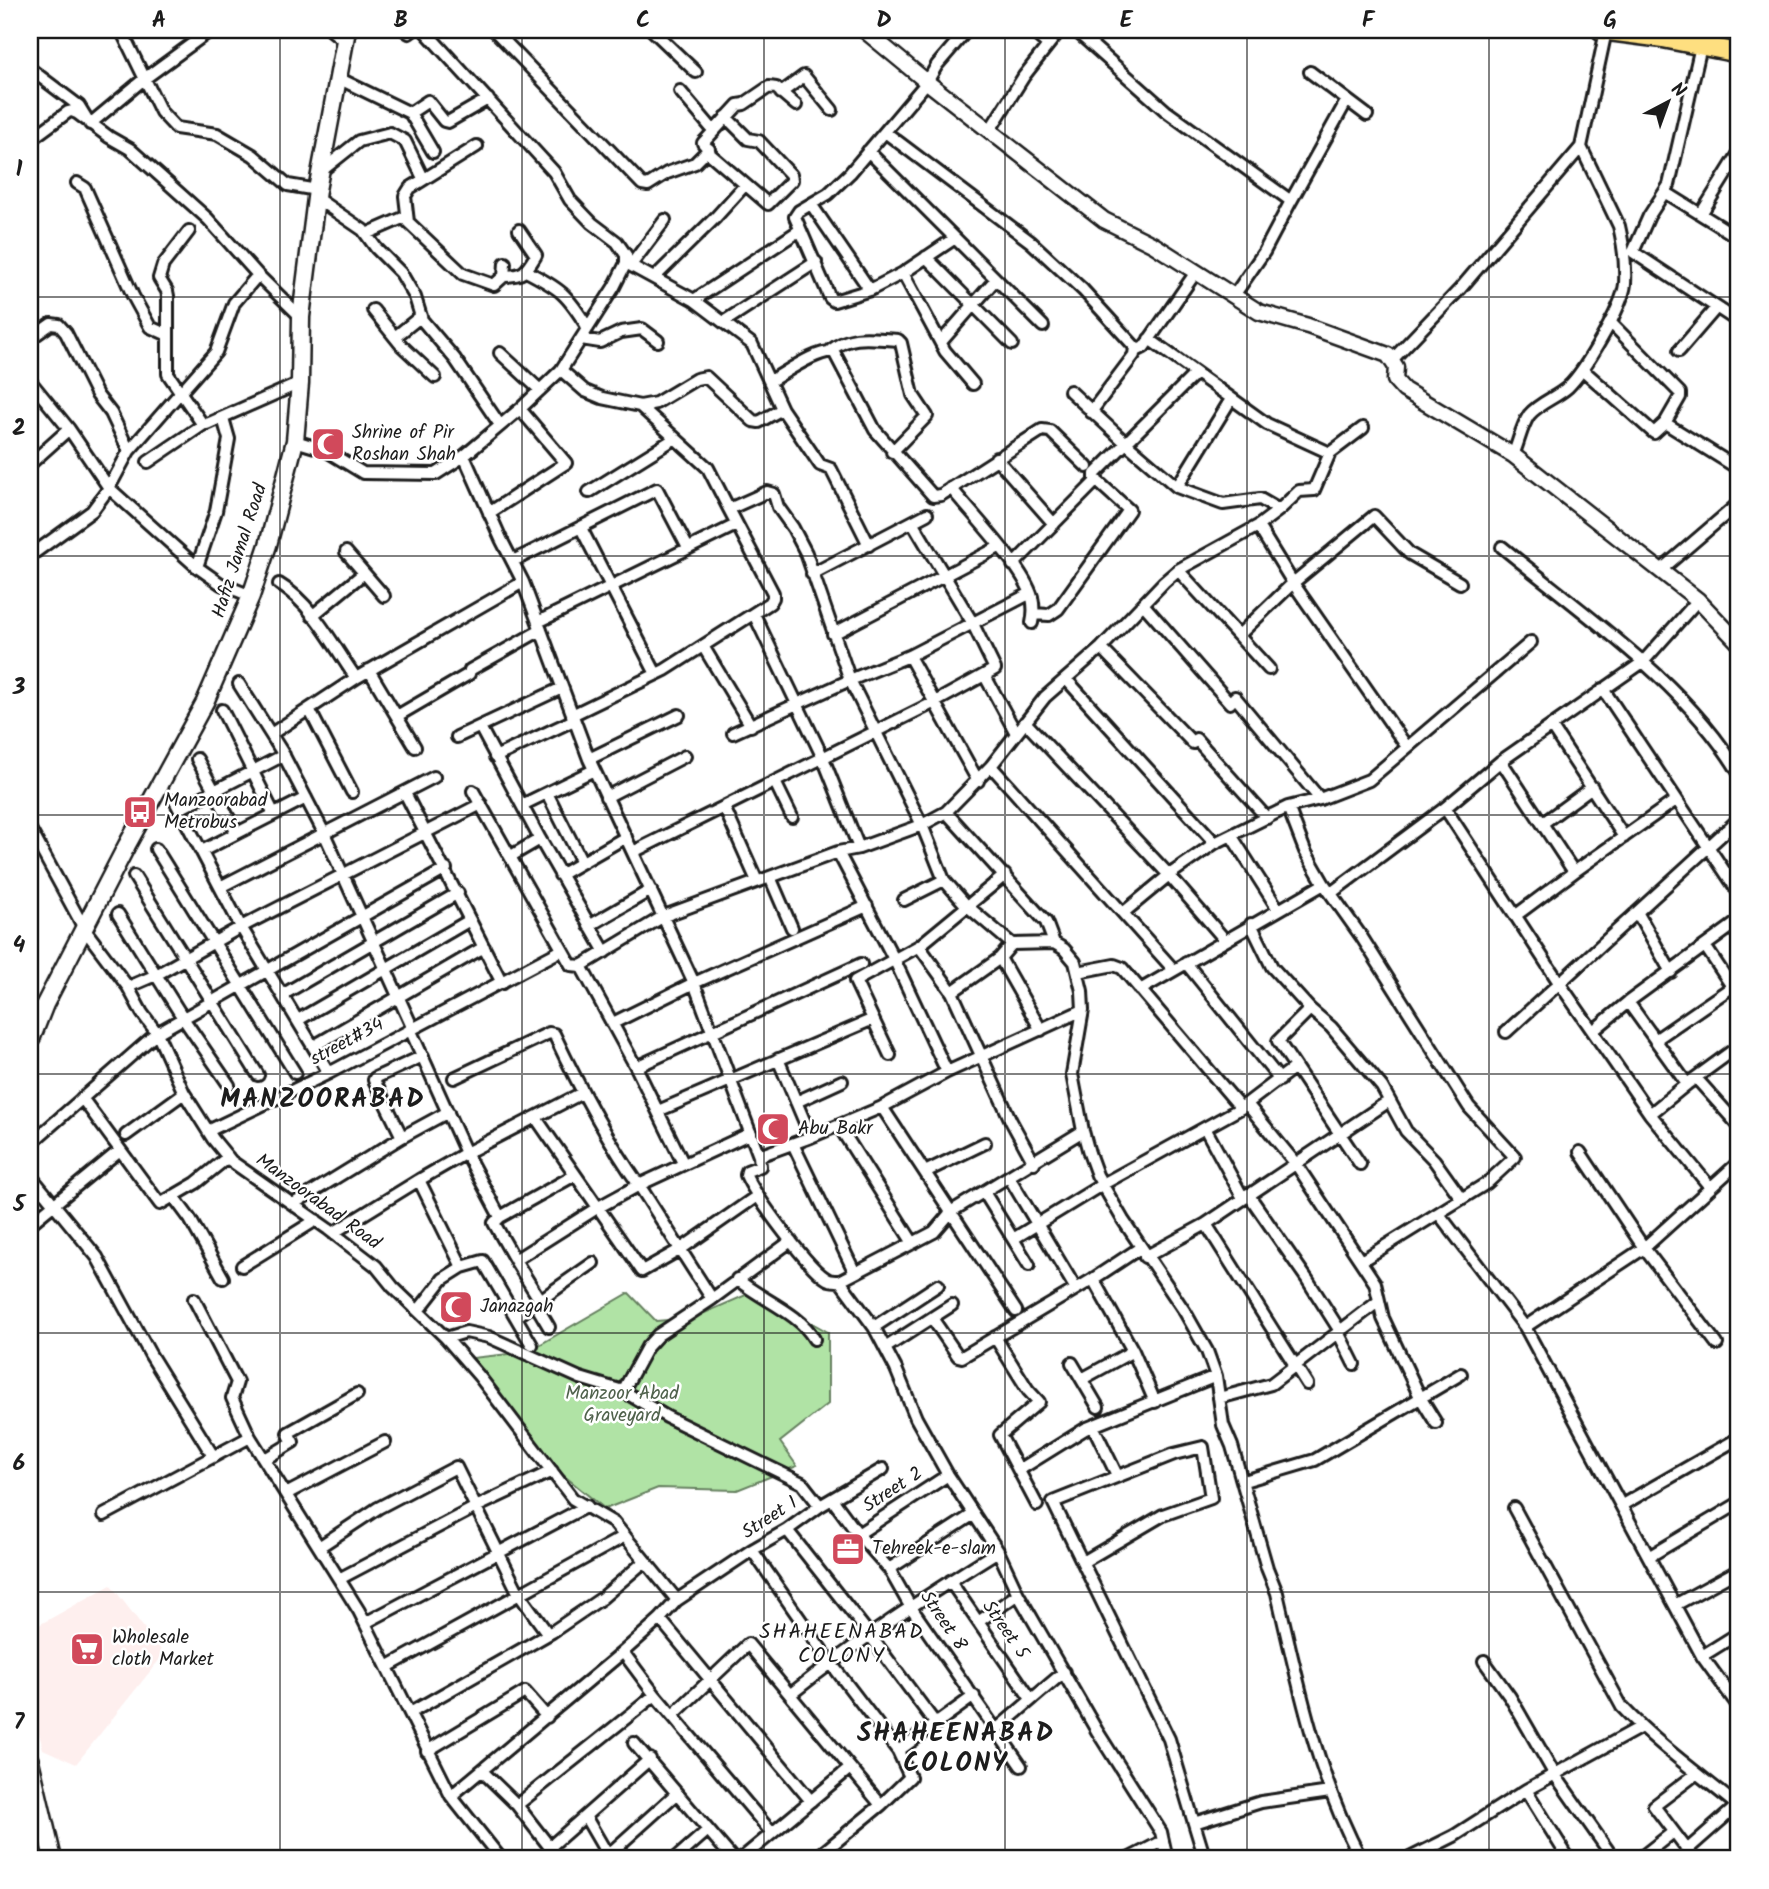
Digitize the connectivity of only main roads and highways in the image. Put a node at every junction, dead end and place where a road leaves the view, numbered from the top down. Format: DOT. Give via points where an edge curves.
graph roads {
  1 [pos="1603,30"];
  2 [pos="1665,34"];
  3 [pos="347,36"];
  4 [pos="1739,53"];
  5 [pos="30,1042"];
  6 [pos="30,1761"];
  7 [pos="53,1859"];
  1 -- 2 [label="main road"];
  2 -- 4 [label="main road"];
  3 -- 5 [label="main road, Hafiz Jamal Road" via="316,194 301,317 295,441 251,596 205,702 45,1004"];
  6 -- 7 [label="main road"];
}
